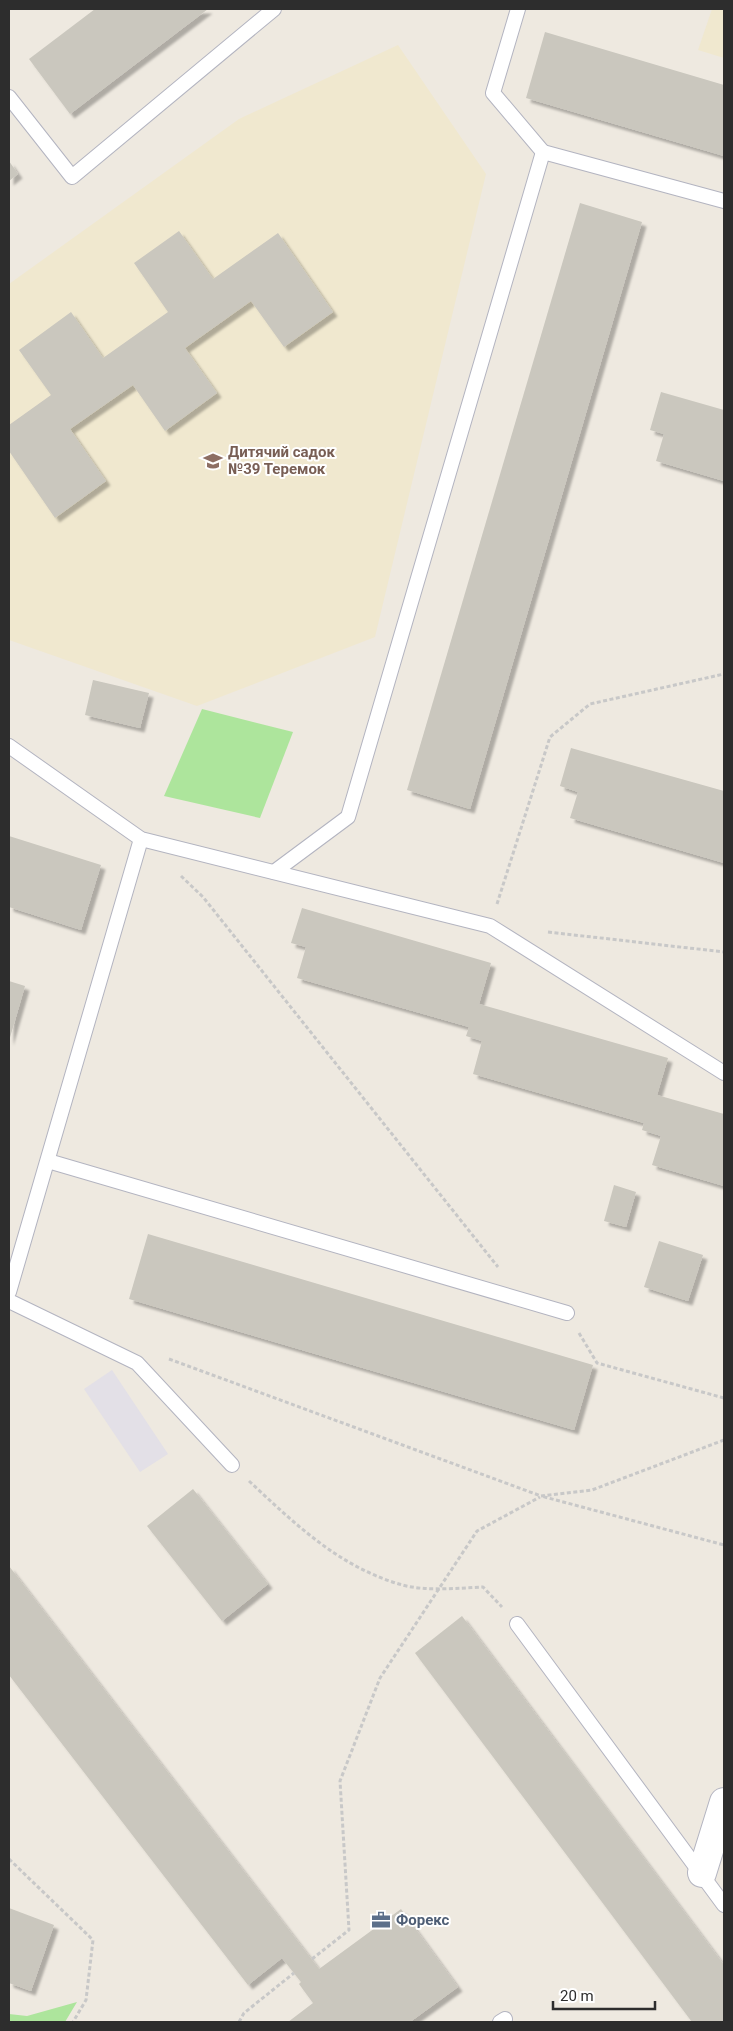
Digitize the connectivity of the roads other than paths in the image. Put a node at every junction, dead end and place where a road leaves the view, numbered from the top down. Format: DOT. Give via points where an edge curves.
graph roads {
  1 [pos="274,9"];
  2 [pos="518,9"];
  3 [pos="9,97"];
  4 [pos="543,152"];
  5 [pos="724,201"];
  6 [pos="9,746"];
  7 [pos="141,839"];
  8 [pos="274,872"];
  9 [pos="724,1073"];
  10 [pos="48,1161"];
  11 [pos="9,1292"];
  12 [pos="9,1301"];
  13 [pos="567,1313"];
  14 [pos="232,1465"];
  15 [pos="518,1624"];
  16 [pos="724,1802"];
  17 [pos="702,1872"];
  18 [pos="724,1905"];
  1 -- 3 [label="lane" via="72,177"];
  2 -- 4 [label="lane" via="493,93"];
  4 -- 5 [label="lane"];
  4 -- 8 [label="lane" via="348,818"];
  6 -- 7 [label="lane"];
  7 -- 8 [label="lane"];
  7 -- 10 [label="lane"];
  8 -- 9 [label="lane" via="490,926"];
  10 -- 11 [label="lane"];
  10 -- 13 [label="lane"];
  12 -- 14 [label="lane" via="137,1363"];
  15 -- 17 [label="lane"];
  16 -- 17 [label="street"];
  17 -- 18 [label="lane"];
}
